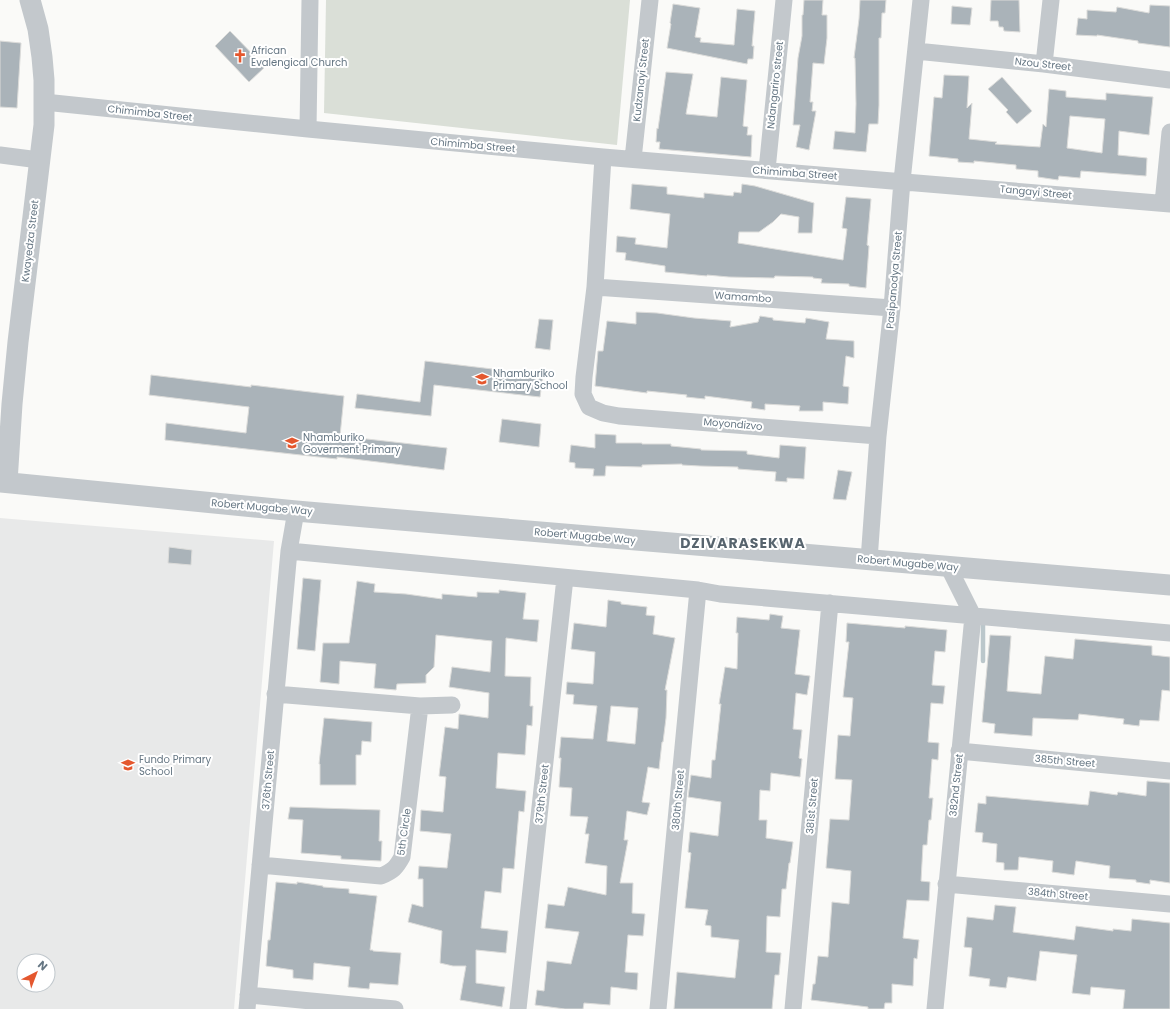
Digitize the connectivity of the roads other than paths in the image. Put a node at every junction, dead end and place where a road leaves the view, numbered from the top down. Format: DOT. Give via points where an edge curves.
graph roads {
  1 [pos="30,0"];
  2 [pos="310,0"];
  3 [pos="650,0"];
  4 [pos="784,0"];
  5 [pos="921,0"];
  6 [pos="1051,0"];
  7 [pos="916,51"];
  8 [pos="1044,64"];
  9 [pos="1170,80"];
  10 [pos="44,102"];
  11 [pos="308,129"];
  12 [pos="1170,132"];
  13 [pos="0,155"];
  14 [pos="603,157"];
  15 [pos="633,159"];
  16 [pos="39,160"];
  17 [pos="767,170"];
  18 [pos="902,181"];
  19 [pos="1167,204"];
  20 [pos="595,287"];
  21 [pos="892,308"];
  22 [pos="6,404"];
  23 [pos="878,436"];
  24 [pos="4,482"];
  25 [pos="296,510"];
  26 [pos="289,551"];
  27 [pos="869,560"];
  28 [pos="948,566"];
  29 [pos="565,578"];
  30 [pos="1170,585"];
  31 [pos="698,590"];
  32 [pos="830,603"];
  33 [pos="973,616"];
  34 [pos="1170,633"];
  35 [pos="275,694"];
  36 [pos="452,705"];
  37 [pos="420,706"];
  38 [pos="960,751"];
  39 [pos="1170,771"];
  40 [pos="260,865"];
  41 [pos="946,884"];
  42 [pos="1170,904"];
  43 [pos="247,1002"];
  44 [pos="391,1009"];
  45 [pos="518,1009"];
  46 [pos="658,1009"];
  47 [pos="793,1009"];
  48 [pos="935,1009"];
  1 -- 10 [label="street, Kwayedza Street" via="42,57"];
  2 -- 11 [label="street"];
  3 -- 15 [label="street, Kudzanayi Street"];
  4 -- 17 [label="street, Ndangariro street"];
  5 -- 7 [label="street, Pasipanodya Street"];
  6 -- 8 [label="street"];
  7 -- 8 [label="street, Nzou Street"];
  7 -- 18 [label="street, Pasipanodya Street"];
  8 -- 9 [label="street, Nzou Street"];
  10 -- 11 [label="street, Chimimba Street"];
  10 -- 16 [label="street, Kwayedza Street"];
  11 -- 14 [label="street, Chimimba Street"];
  12 -- 19 [label="street"];
  13 -- 16 [label="street"];
  14 -- 15 [label="street, Chimimba Street"];
  14 -- 20 [label="street"];
  15 -- 17 [label="street, Chimimba Street"];
  16 -- 22 [label="street, Kwayedza Street" via="19,335"];
  17 -- 18 [label="street, Chimimba Street"];
  18 -- 19 [label="street, Tangayi Street"];
  18 -- 21 [label="street, Pasipanodya Street"];
  20 -- 21 [label="street, Wamambo"];
  20 -- 23 [label="street, Moyondizvo" via="583,394 589,407 619,416"];
  21 -- 23 [label="street, Pasipanodya Street"];
  22 -- 24 [label="street, Kwayedza Street"];
  23 -- 27 [label="street, Pasipanodya Street"];
  24 -- 25 [label="street, Robert Mugabe Way"];
  25 -- 26 [label="street, 376th Street"];
  25 -- 27 [label="street, Robert Mugabe Way"];
  26 -- 29 [label="street"];
  26 -- 35 [label="street, 376th Street"];
  27 -- 28 [label="street, Robert Mugabe Way"];
  28 -- 30 [label="street, Robert Mugabe Way"];
  28 -- 33 [label="street"];
  29 -- 31 [label="street"];
  29 -- 45 [label="street, 379th Street"];
  31 -- 32 [label="street"];
  31 -- 46 [label="street, 380th Street"];
  32 -- 33 [label="street"];
  32 -- 47 [label="street, 381st Street"];
  33 -- 34 [label="street"];
  33 -- 38 [label="street, 382nd Street"];
  35 -- 37 [label="street"];
  35 -- 40 [label="street, 376th Street"];
  36 -- 37 [label="street"];
  37 -- 40 [label="street, 5th Circle" via="402,857 396,867 381,876"];
  38 -- 39 [label="street, 385th Street"];
  38 -- 41 [label="street, 382nd Street"];
  40 -- 43 [label="street, 376th Street"];
  41 -- 42 [label="street, 384th Street"];
  41 -- 48 [label="street, 382nd Street"];
  43 -- 44 [label="street"];
}
